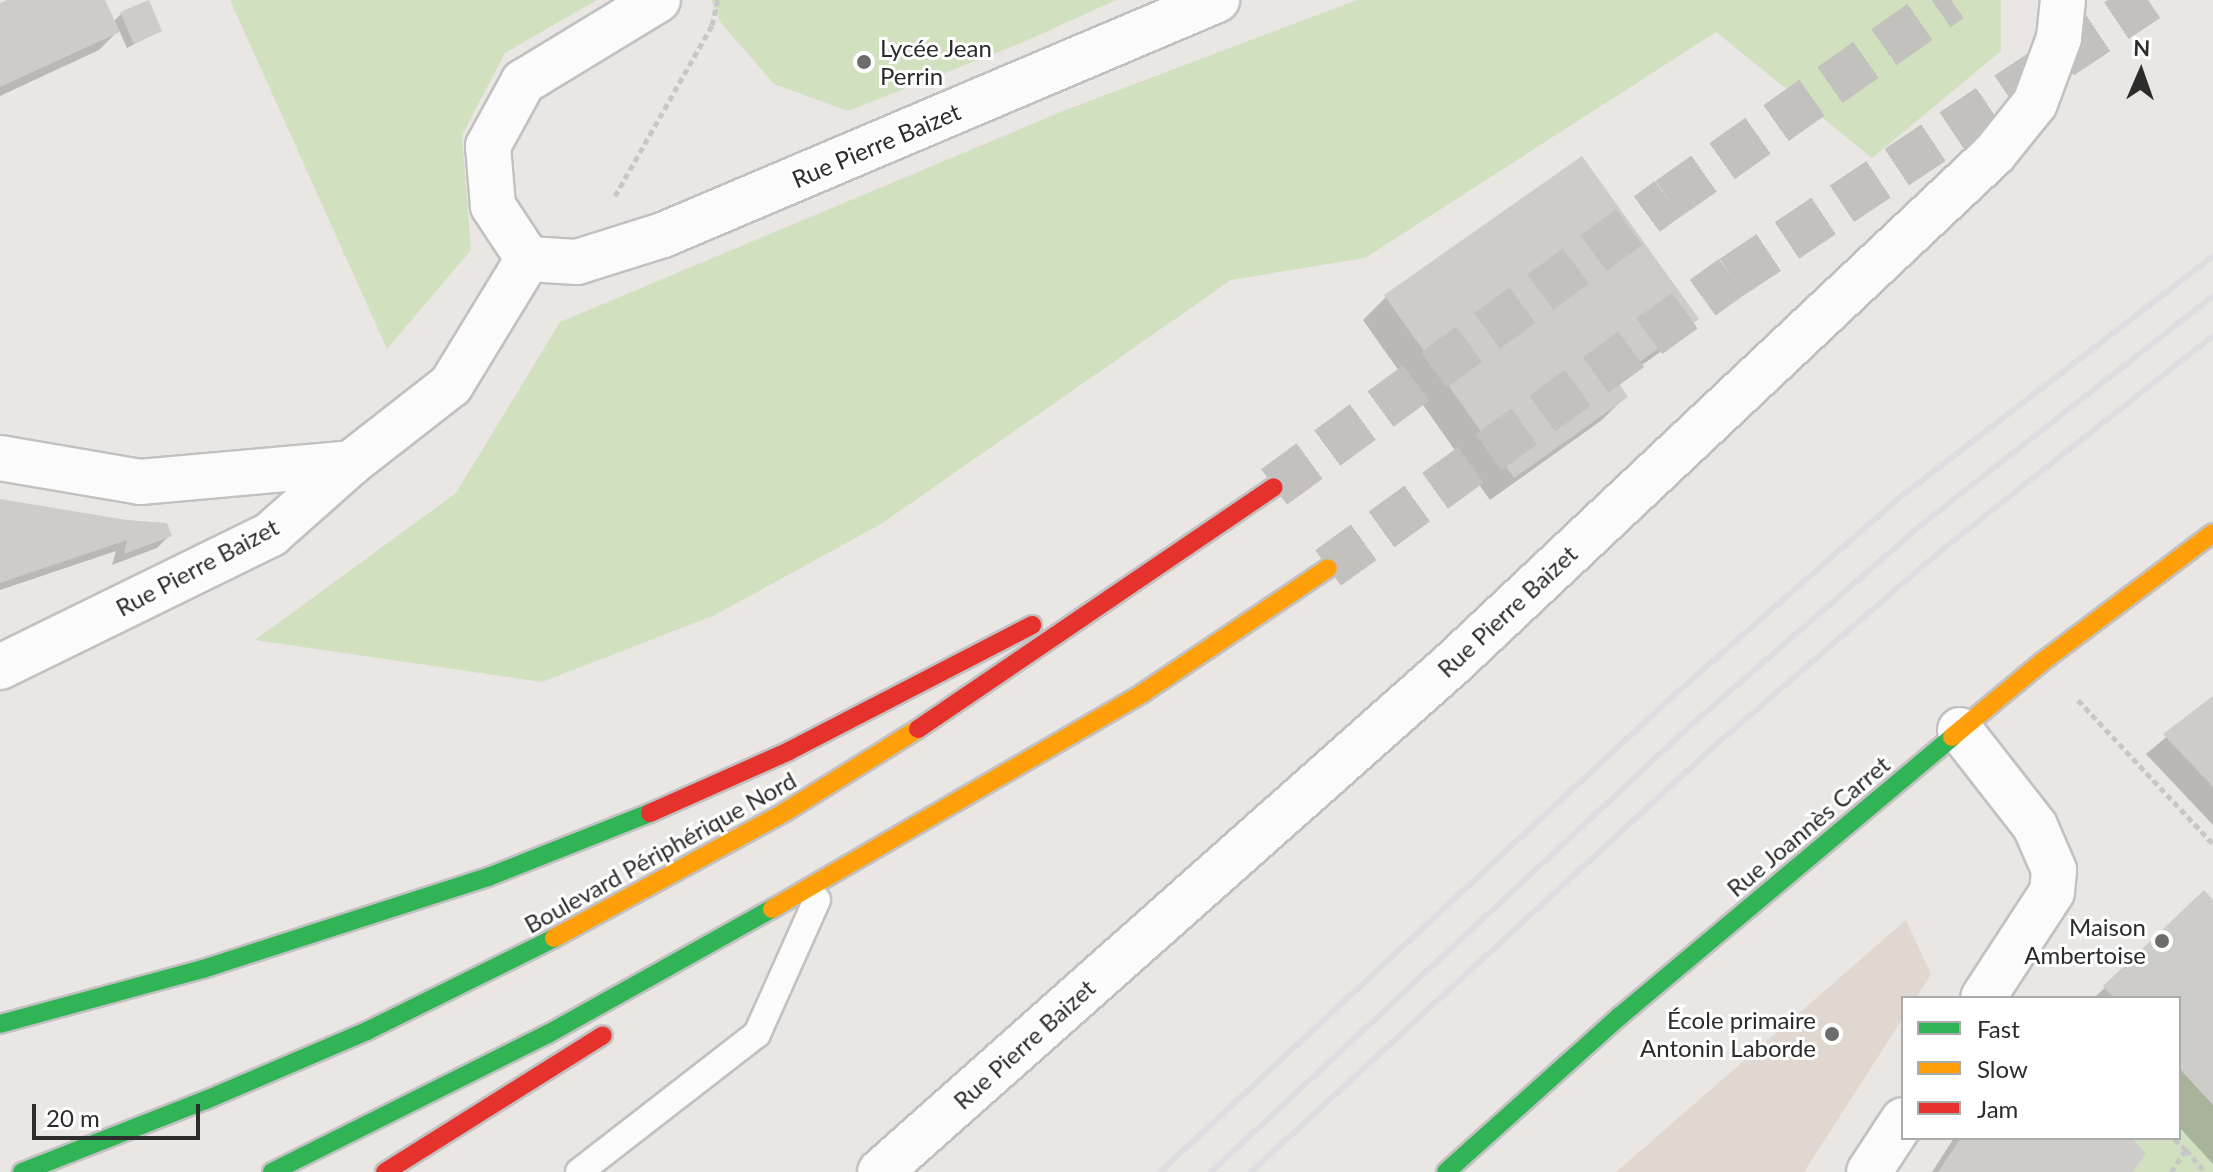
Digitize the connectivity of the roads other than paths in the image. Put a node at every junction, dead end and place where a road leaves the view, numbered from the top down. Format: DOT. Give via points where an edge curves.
graph roads {
  1 [pos="658,0"];
  2 [pos="1217,0"];
  3 [pos="2063,0"];
  4 [pos="528,259"];
  5 [pos="0,458"];
  6 [pos="351,463"];
  7 [pos="1274,487"];
  8 [pos="2213,533"];
  9 [pos="1201,537"];
  10 [pos="1328,568"];
  11 [pos="0,667"];
  12 [pos="1960,730"];
  13 [pos="960,801"];
  14 [pos="817,900"];
  15 [pos="736,951"];
  16 [pos="1984,996"];
  17 [pos="69,1008"];
  18 [pos="0,1024"];
  19 [pos="615,1027"];
  20 [pos="0,1039"];
  21 [pos="1901,1123"];
  22 [pos="22,1172"];
  23 [pos="272,1172"];
  24 [pos="385,1172"];
  25 [pos="579,1172"];
  26 [pos="880,1172"];
  27 [pos="1446,1172"];
  28 [pos="1869,1172"];
  1 -- 4 [label="street" via="523,82 488,146 493,206"];
  2 -- 4 [label="street, Rue Pierre Baizet" via="663,235 577,262"];
  3 -- 26 [label="street, Rue Pierre Baizet" via="2059,38 2035,103 1994,154 1452,664"];
  4 -- 6 [label="street, Rue Pierre Baizet" via="451,385"];
  5 -- 6 [label="street" via="140,482"];
  6 -- 11 [label="street, Rue Pierre Baizet" via="271,534"];
  7 -- 9 [label="main road, Boulevard Périphérique Nord"];
  8 -- 12 [label="main road, Rue Joannès Carret"];
  9 -- 17 [label="main road" via="789,751 637,819 474,882"];
  9 -- 22 [label="main road, Boulevard Périphérique Nord" via="880,755 581,925 367,1031"];
  10 -- 13 [label="main road" via="1143,693"];
  12 -- 16 [label="street" via="2035,826 2054,870 2052,892"];
  12 -- 27 [label="main road, Rue Joannès Carret" via="1620,1016"];
  13 -- 14 [label="main road"];
  13 -- 23 [label="main road" via="575,1020"];
  14 -- 15 [label="main road"];
  14 -- 25 [label="lane" via="757,1034"];
  17 -- 18 [label="main road"];
  17 -- 20 [label="main road"];
  19 -- 24 [label="main road"];
  21 -- 28 [label="street"];
}
